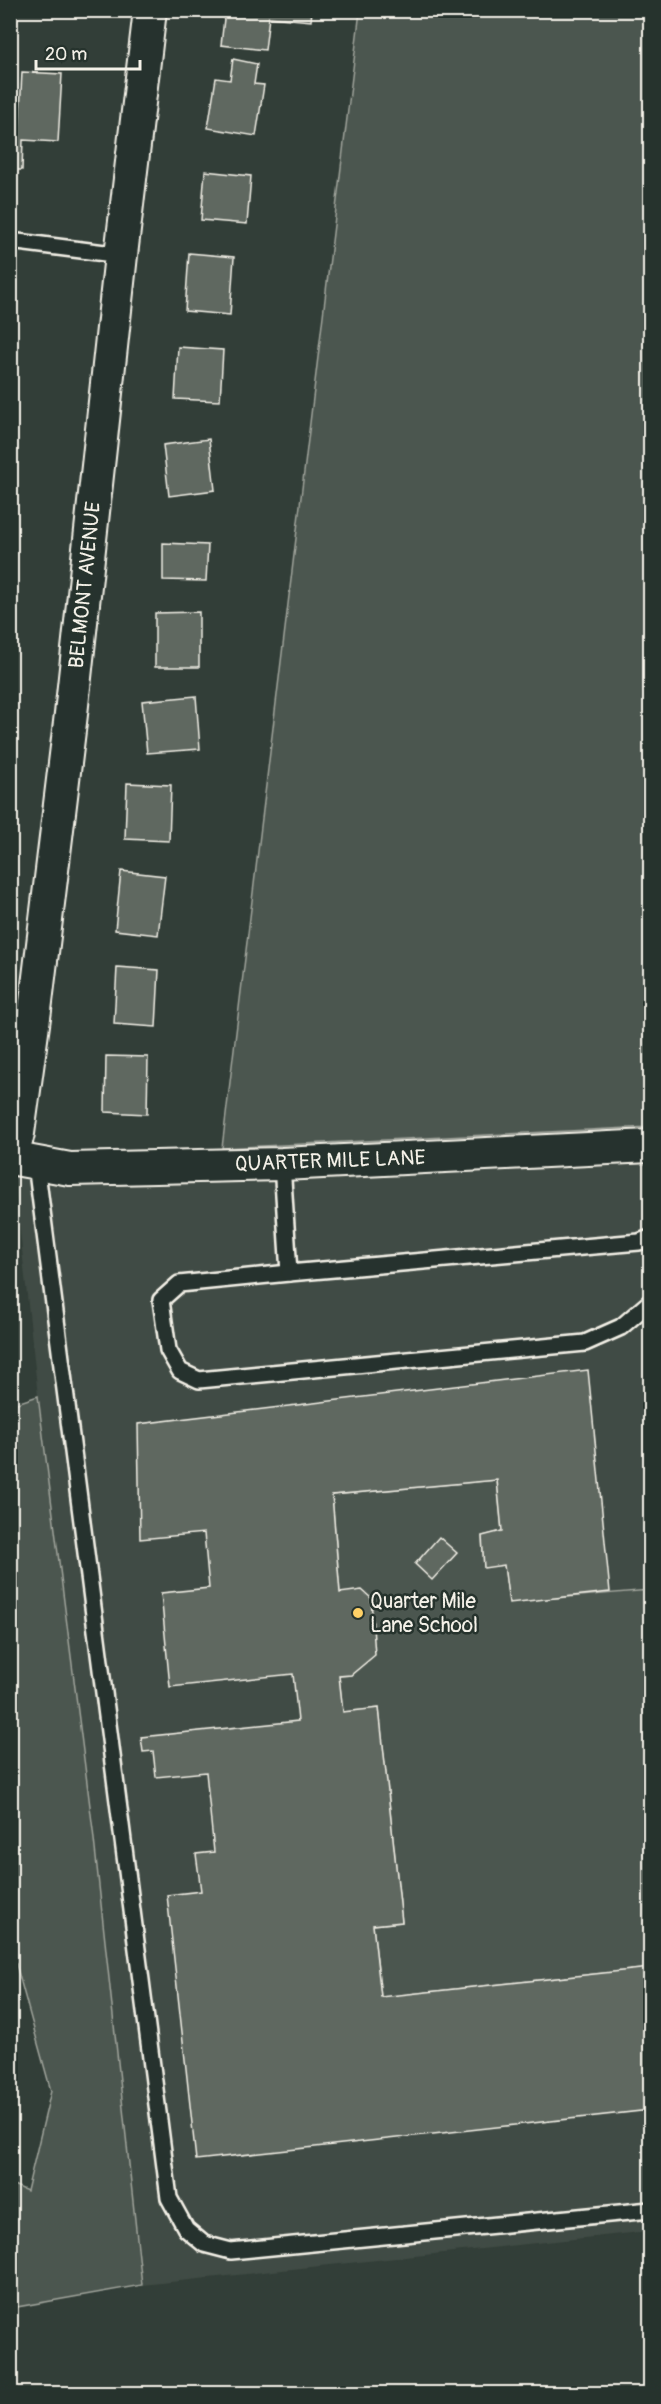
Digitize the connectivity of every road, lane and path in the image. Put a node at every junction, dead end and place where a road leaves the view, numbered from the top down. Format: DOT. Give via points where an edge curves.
graph roads {
  1 [pos="150,10"];
  2 [pos="10,242"];
  3 [pos="121,255"];
  4 [pos="651,1146"];
  5 [pos="20,1160"];
  6 [pos="282,1164"];
  7 [pos="651,1238"];
  8 [pos="289,1273"];
  9 [pos="651,1302"];
  10 [pos="651,2210"];
  1 -- 3 [label="street, BELMONT AVENUE"];
  2 -- 3 [label="lane"];
  3 -- 5 [label="street, BELMONT AVENUE" via="65,761 18,1133"];
  4 -- 6 [label="street, QUARTER MILE LANE"];
  5 -- 6 [label="street, QUARTER MILE LANE" via="70,1169"];
  5 -- 10 [label="lane" via="169,2198 186,2229 204,2244 231,2251"];
  6 -- 8 [label="lane"];
  7 -- 8 [label="lane"];
  8 -- 9 [label="lane" via="179,1284 161,1299 168,1350 180,1371 199,1380 585,1343 621,1327"];
}
